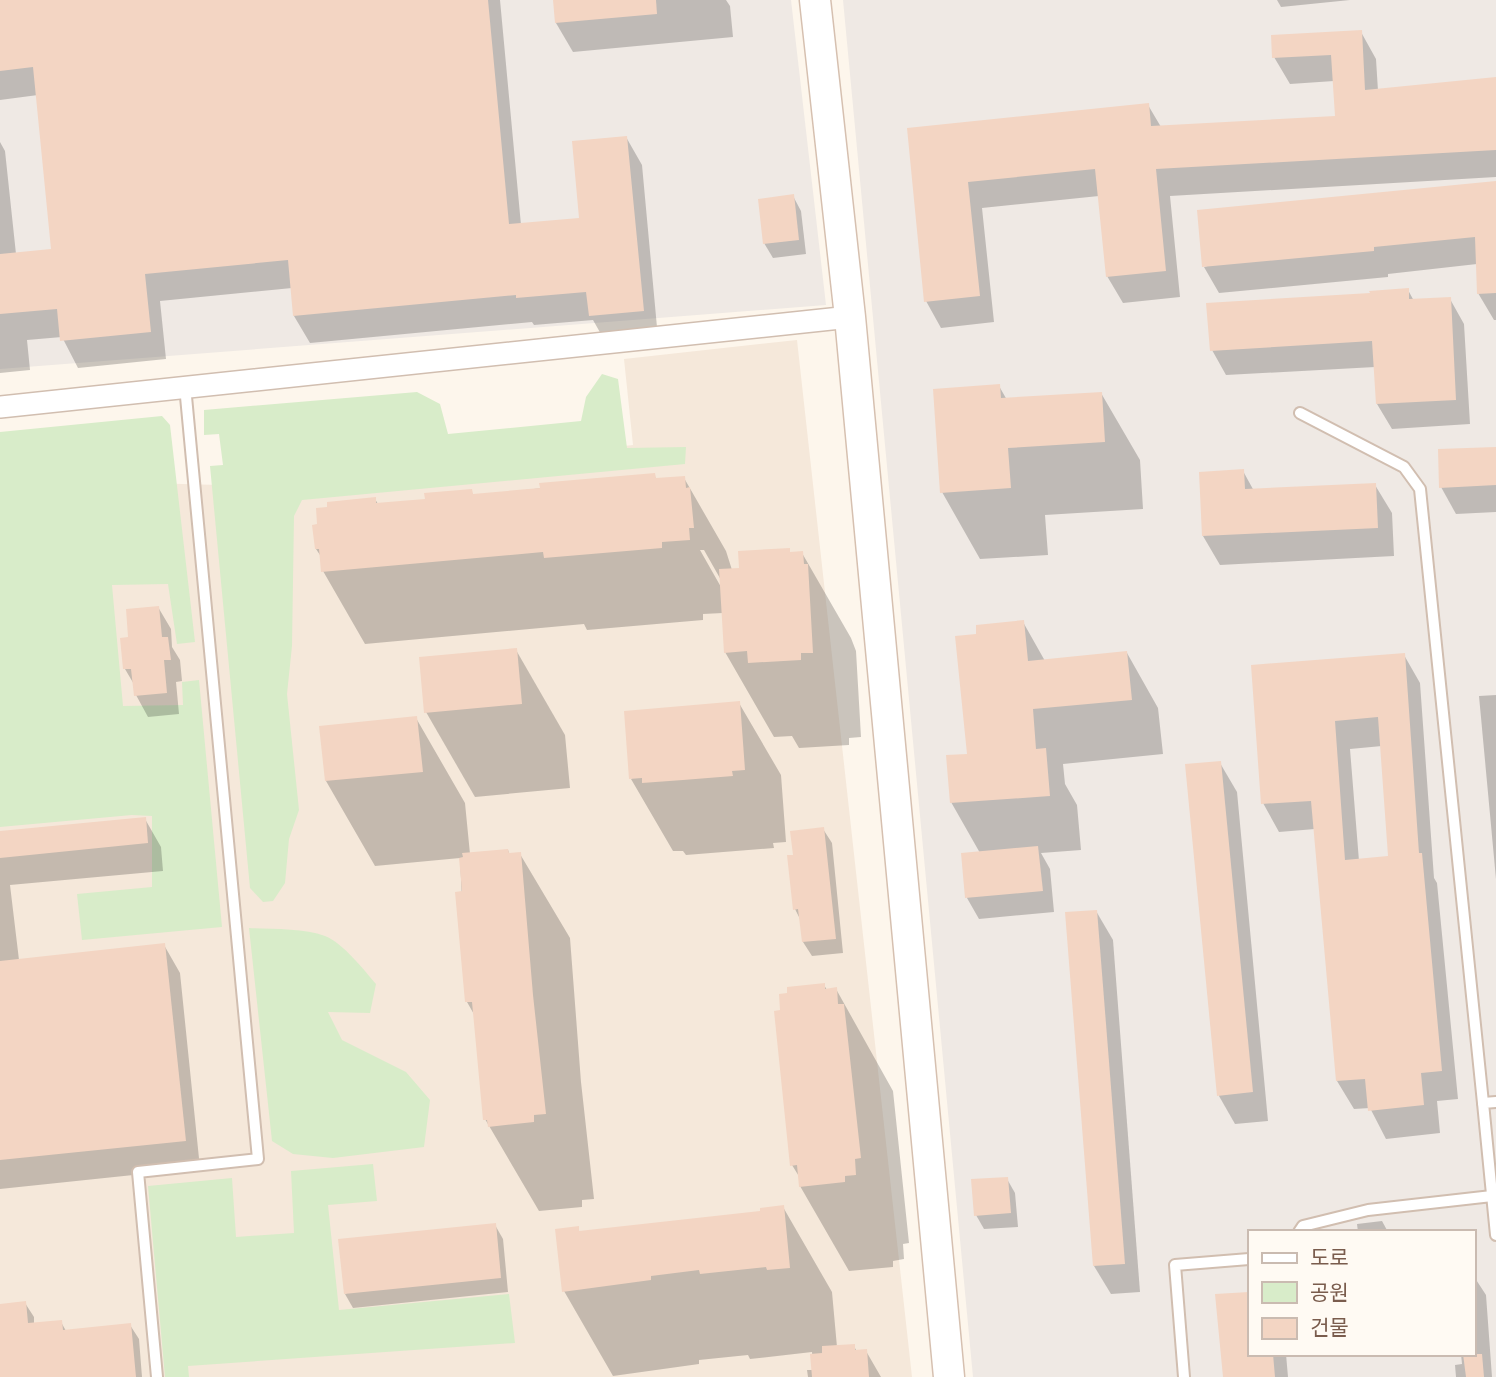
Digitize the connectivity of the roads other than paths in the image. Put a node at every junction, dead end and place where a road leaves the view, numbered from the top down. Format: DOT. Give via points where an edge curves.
graph roads {
  1 [pos="815,0"];
  2 [pos="850,317"];
  3 [pos="186,386"];
  4 [pos="0,408"];
  5 [pos="1300,413"];
  6 [pos="1496,1102"];
  7 [pos="1483,1103"];
  8 [pos="1492,1196"];
  9 [pos="1300,1230"];
  10 [pos="1496,1235"];
  11 [pos="1248,1259"];
  12 [pos="157,1377"];
  13 [pos="949,1377"];
  14 [pos="1184,1377"];
  1 -- 2 [label="street"];
  2 -- 3 [label="street"];
  2 -- 13 [label="street"];
  3 -- 4 [label="street"];
  3 -- 12 [label="lane" via="258,1159 138,1172"];
  5 -- 7 [label="lane" via="1404,467 1420,489"];
  6 -- 7 [label="lane"];
  7 -- 8 [label="lane"];
  8 -- 9 [label="lane" via="1368,1210"];
  8 -- 10 [label="lane"];
  11 -- 14 [label="lane" via="1175,1265"];
}
